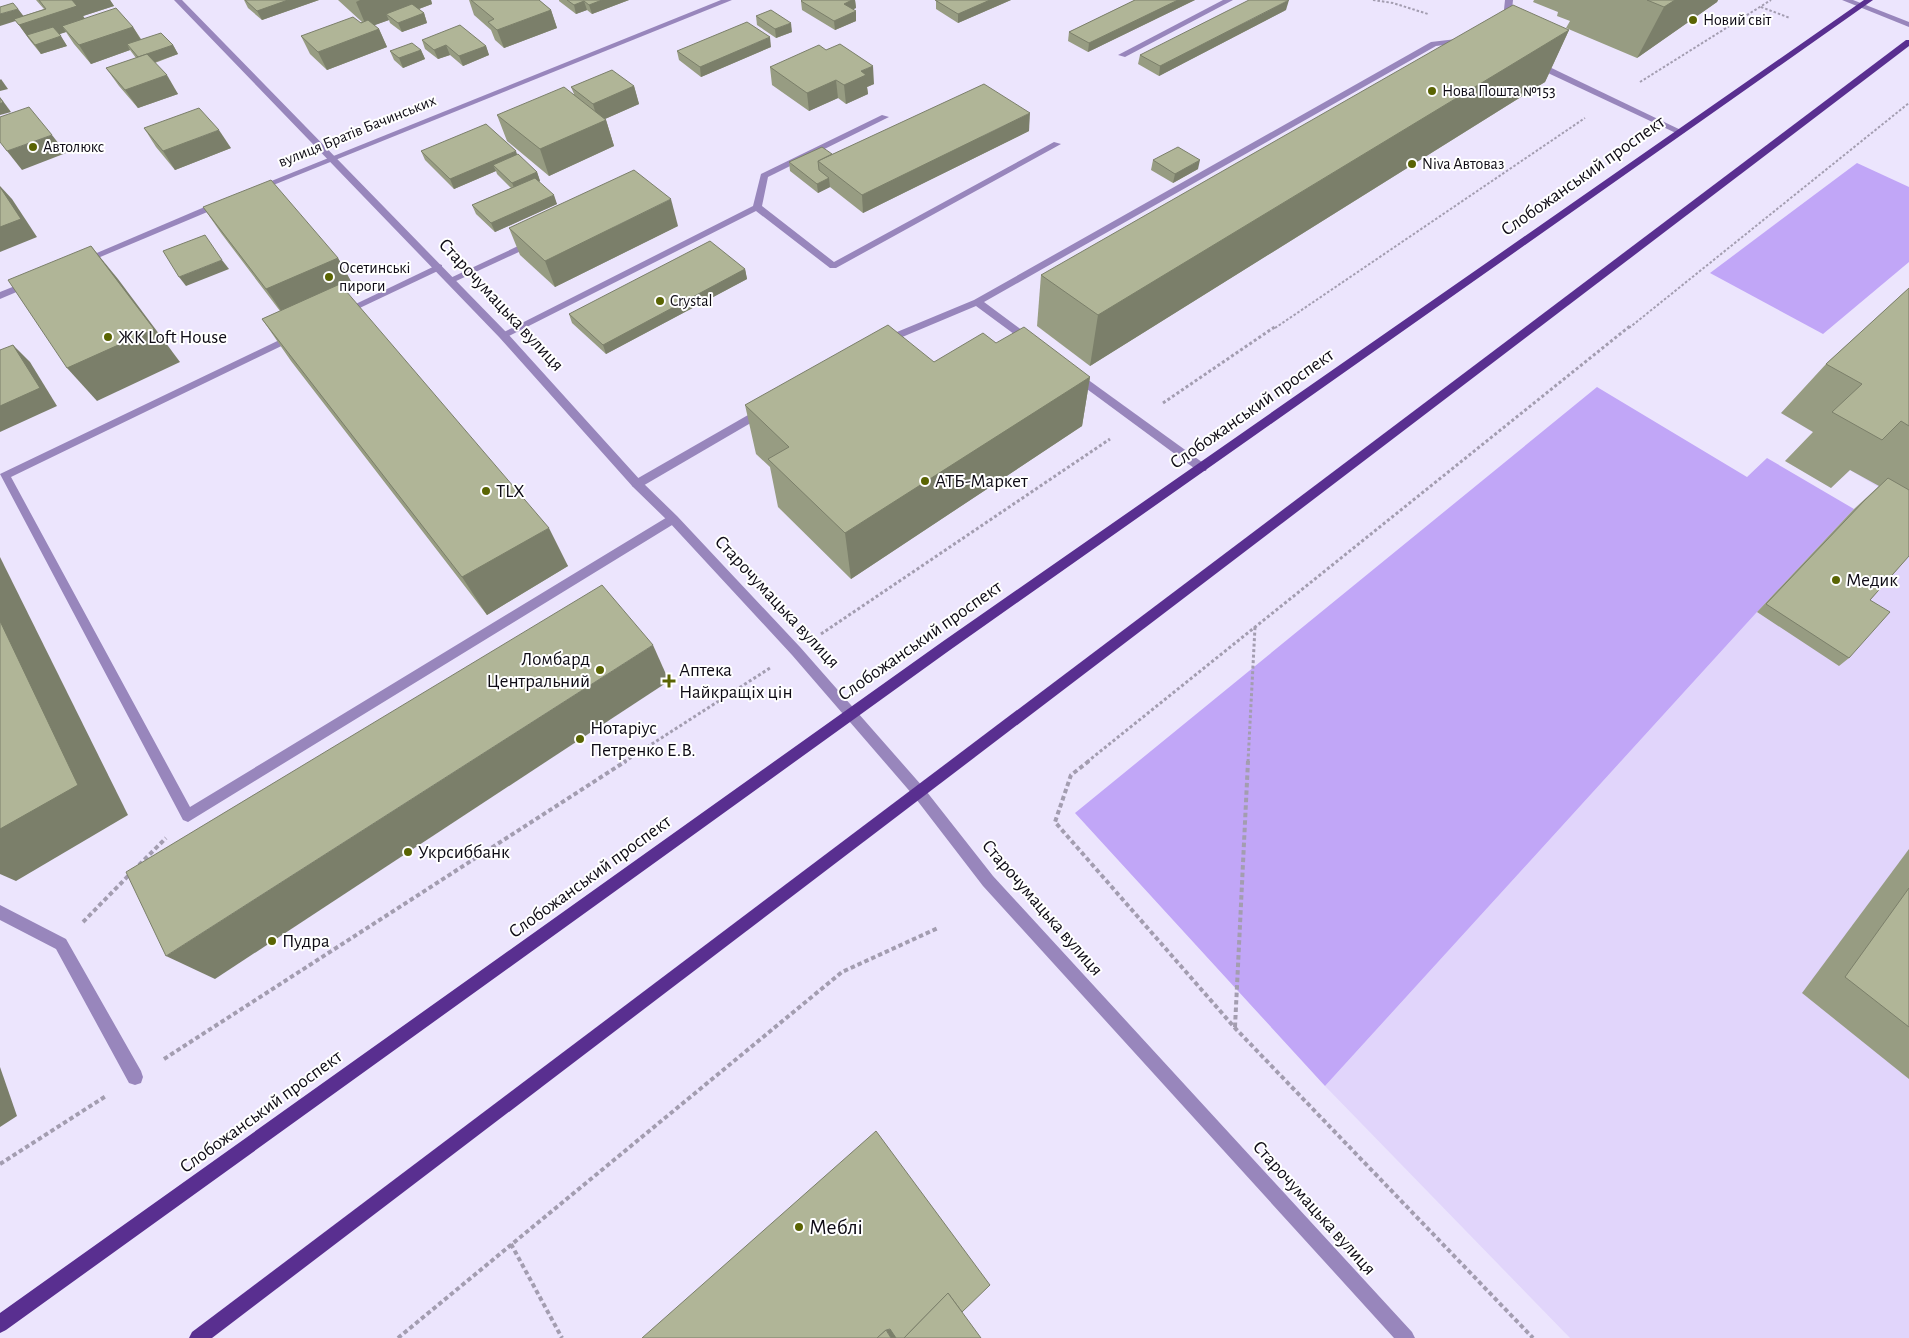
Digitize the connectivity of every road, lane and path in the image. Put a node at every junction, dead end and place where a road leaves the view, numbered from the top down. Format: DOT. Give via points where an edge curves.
graph roads {
  1 [pos="178,0"];
  2 [pos="728,0"];
  3 [pos="1229,0"];
  4 [pos="1509,0"];
  5 [pos="1771,0"];
  6 [pos="1846,0"];
  7 [pos="1865,3"];
  8 [pos="1909,24"];
  9 [pos="1500,25"];
  10 [pos="1473,39"];
  11 [pos="1909,42"];
  12 [pos="1122,54"];
  13 [pos="1525,58"];
  14 [pos="1612,100"];
  15 [pos="1909,104"];
  16 [pos="885,117"];
  17 [pos="1681,132"];
  18 [pos="1056,144"];
  19 [pos="332,157"];
  20 [pos="248,192"];
  21 [pos="230,200"];
  22 [pos="756,207"];
  23 [pos="540,239"];
  24 [pos="74,265"];
  25 [pos="439,267"];
  26 [pos="451,280"];
  27 [pos="37,281"];
  28 [pos="0,296"];
  29 [pos="978,302"];
  30 [pos="336,316"];
  31 [pos="309,329"];
  32 [pos="503,335"];
  33 [pos="878,344"];
  34 [pos="1041,350"];
  35 [pos="1065,368"];
  36 [pos="770,406"];
  37 [pos="1137,421"];
  38 [pos="1202,468"];
  39 [pos="3,476"];
  40 [pos="637,484"];
  41 [pos="673,519"];
  42 [pos="1255,628"];
  43 [pos="796,651"];
  44 [pos="851,715"];
  45 [pos="918,791"];
  46 [pos="188,816"];
  47 [pos="0,912"];
  48 [pos="938,928"];
  49 [pos="61,944"];
  50 [pos="1235,1028"];
  51 [pos="135,1077"];
  52 [pos="0,1164"];
  53 [pos="510,1244"];
  54 [pos="0,1324"];
  55 [pos="198,1338"];
  56 [pos="398,1338"];
  57 [pos="562,1338"];
  58 [pos="1406,1338"];
  59 [pos="1533,1338"];
  1 -- 19 [label="street, Старочумацька вулиця"];
  2 -- 19 [label="street, вулиця Братів Бачинських"];
  3 -- 12 [label="street"];
  4 -- 9 [label="street" via="1507,20"];
  5 -- 14 [label="path"];
  6 -- 7 [label="street"];
  7 -- 8 [label="street"];
  7 -- 17 [label="main road, Слобожанський проспект"];
  10 -- 29 [label="street" via="1434,44"];
  11 -- 45 [label="main road"];
  13 -- 14 [label="street"];
  14 -- 17 [label="street"];
  14 -- 37 [label="path"];
  15 -- 42 [label="path"];
  16 -- 22 [label="street" via="764,176"];
  17 -- 38 [label="main road, Слобожанський проспект"];
  18 -- 22 [label="street" via="832,266"];
  19 -- 20 [label="street, вулиця Братів Бачинських"];
  19 -- 25 [label="street, Старочумацька вулиця"];
  21 -- 24 [label="street"];
  22 -- 32 [label="street"];
  23 -- 26 [label="street"];
  25 -- 26 [label="street, Старочумацька вулиця"];
  25 -- 30 [label="street"];
  26 -- 32 [label="street, Старочумацька вулиця"];
  27 -- 28 [label="street"];
  29 -- 33 [label="street"];
  29 -- 34 [label="street"];
  31 -- 39 [label="street"];
  32 -- 40 [label="street, Старочумацька вулиця"];
  35 -- 37 [label="street"];
  36 -- 40 [label="street"];
  37 -- 38 [label="street"];
  37 -- 43 [label="path"];
  38 -- 44 [label="main road, Слобожанський проспект"];
  39 -- 46 [label="street"];
  40 -- 41 [label="street, Старочумацька вулиця"];
  41 -- 43 [label="street, Старочумацька вулиця"];
  41 -- 46 [label="street"];
  42 -- 50 [label="path"];
  42 -- 50 [label="path" via="1071,775 1055,822"];
  43 -- 44 [label="street, Старочумацька вулиця"];
  43 -- 51 [label="path"];
  44 -- 45 [label="street, Старочумацька вулиця"];
  44 -- 54 [label="main road, Слобожанський проспект"];
  45 -- 55 [label="main road"];
  45 -- 58 [label="street, Старочумацька вулиця" via="988,881"];
  46 -- 49 [label="path"];
  47 -- 49 [label="street"];
  48 -- 53 [label="path" via="842,972"];
  49 -- 51 [label="street"];
  50 -- 59 [label="path"];
  51 -- 52 [label="path"];
  53 -- 56 [label="path"];
  53 -- 57 [label="path"];
}
